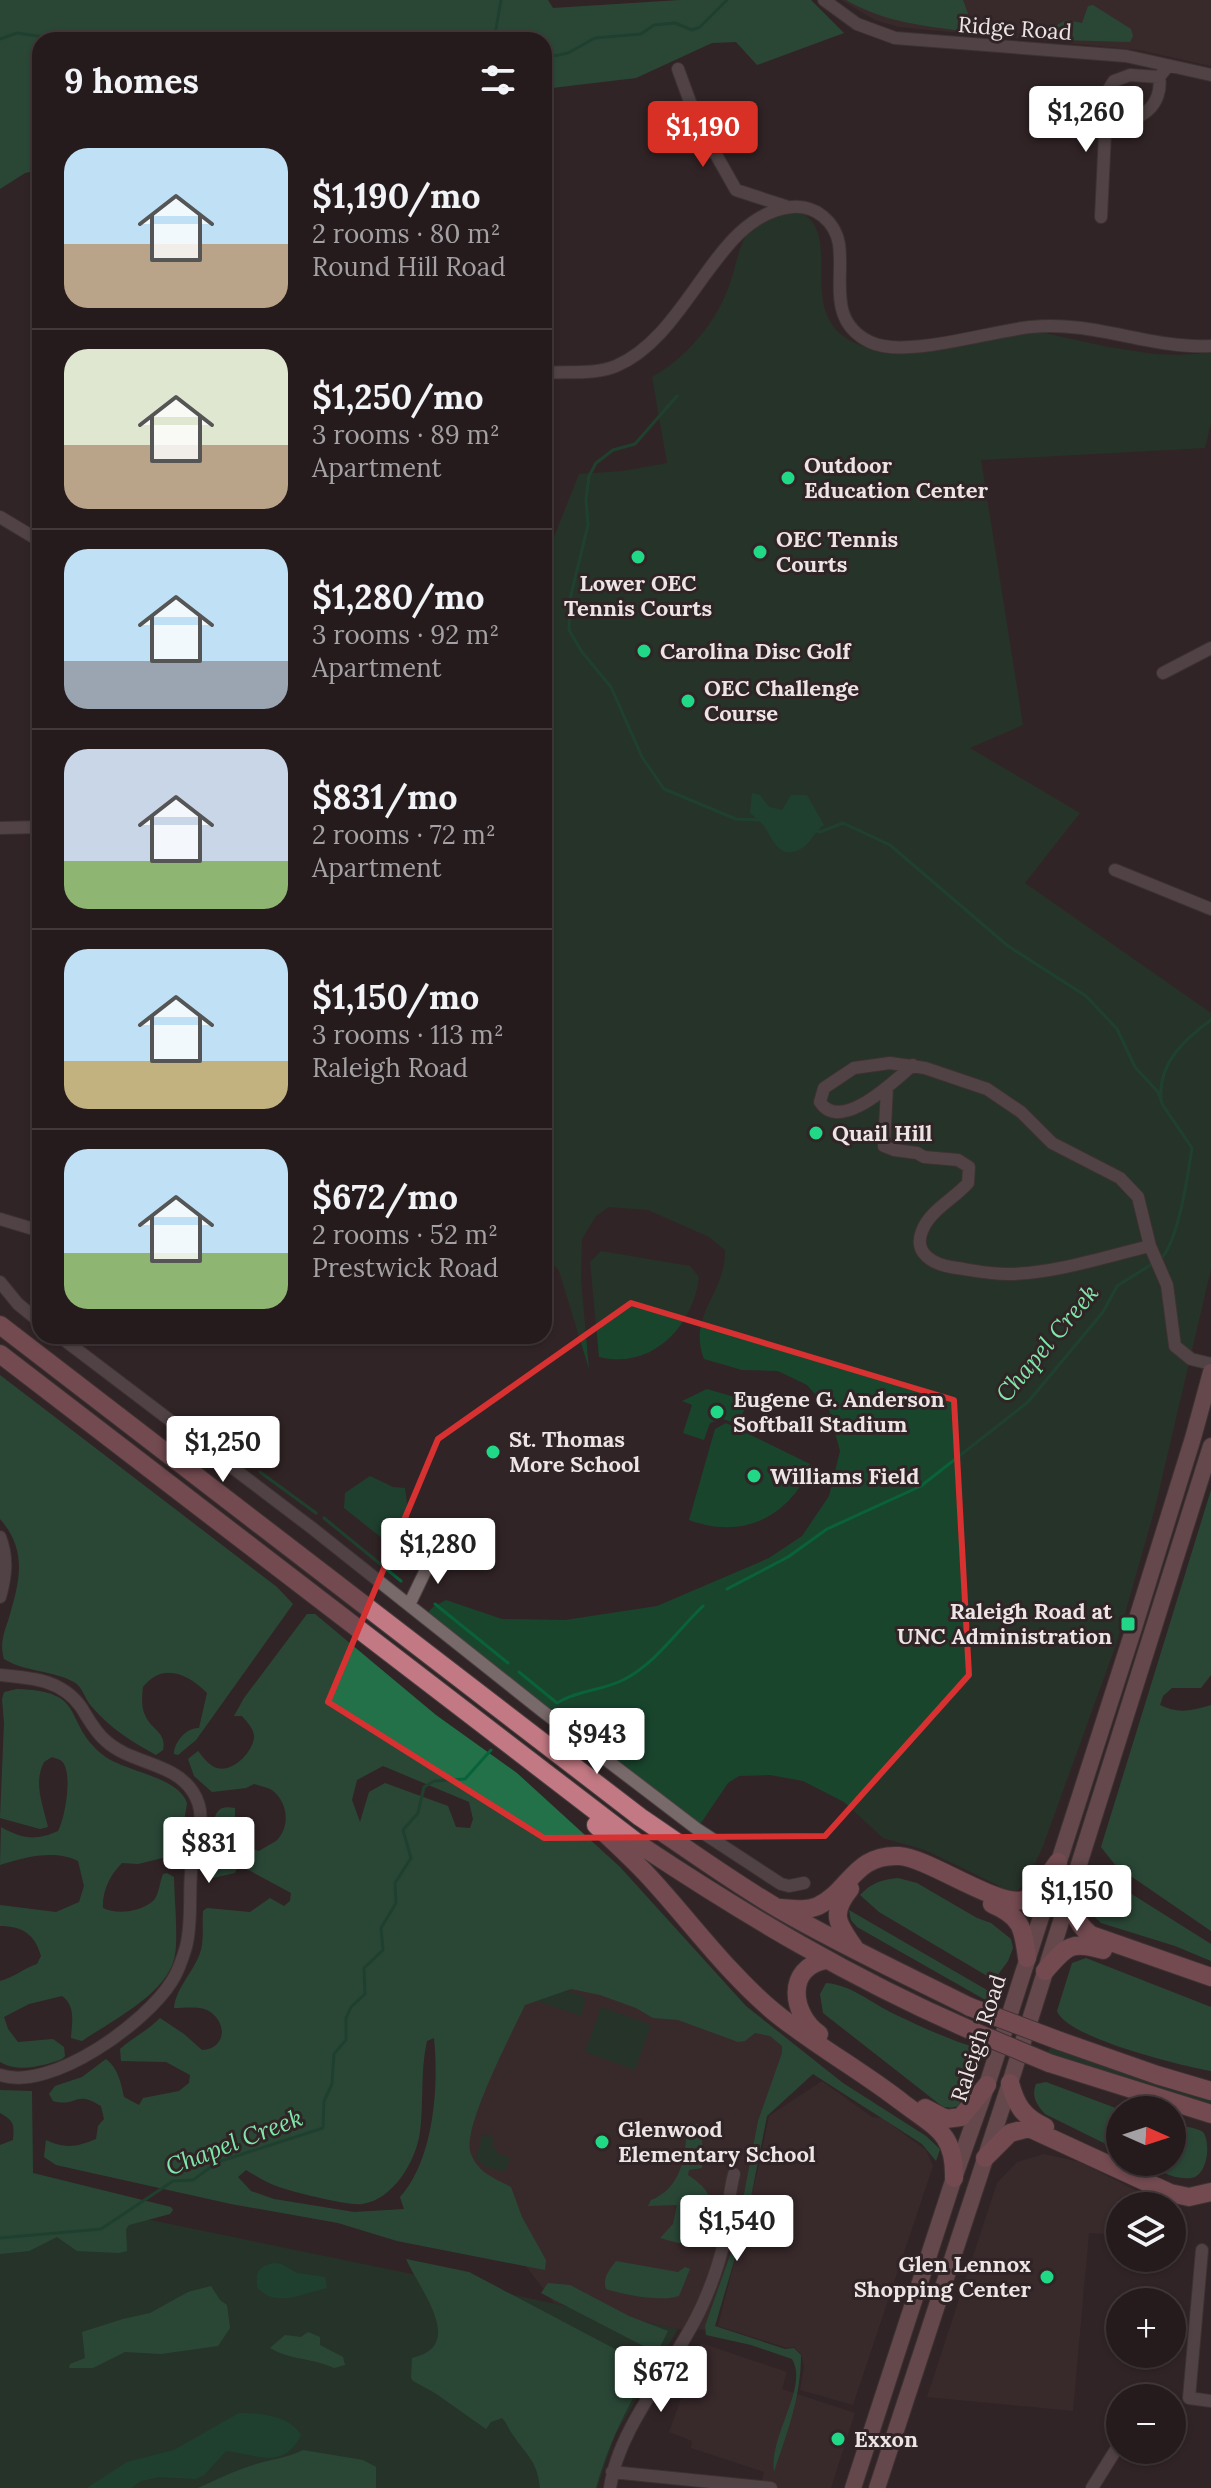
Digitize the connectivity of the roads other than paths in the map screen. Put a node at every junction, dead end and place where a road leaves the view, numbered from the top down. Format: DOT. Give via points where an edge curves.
graph roads {
  1 [pos="824,0"];
  2 [pos="1168,66"];
  3 [pos="678,69"];
  4 [pos="1211,75"];
  5 [pos="1159,77"];
  6 [pos="1107,92"];
  7 [pos="788,207"];
  8 [pos="1101,217"];
  9 [pos="1211,346"];
  10 [pos="552,372"];
  11 [pos="0,517"];
  12 [pos="32,536"];
  13 [pos="1211,648"];
  14 [pos="1163,673"];
  15 [pos="32,827"];
  16 [pos="0,828"];
  17 [pos="1115,870"];
  18 [pos="1211,909"];
  19 [pos="913,1065"];
  20 [pos="887,1088"];
  21 [pos="0,1219"];
  22 [pos="32,1229"];
  23 [pos="1153,1252"];
  24 [pos="0,1282"];
  25 [pos="32,1315"];
  26 [pos="0,1325"];
  27 [pos="69,1344"];
  28 [pos="0,1354"];
  29 [pos="1211,1364"];
  30 [pos="1211,1372"];
  31 [pos="1211,1446"];
  32 [pos="0,1537"];
  33 [pos="435,1551"];
  34 [pos="0,1597"];
  35 [pos="409,1605"];
  36 [pos="0,1675"];
  37 [pos="540,1770"];
  38 [pos="1058,1862"];
  39 [pos="804,1883"];
  40 [pos="1071,1884"];
  41 [pos="779,1908"];
  42 [pos="858,1952"];
  43 [pos="1027,1958"];
  44 [pos="826,1960"];
  45 [pos="1045,1971"];
  46 [pos="1211,1977"];
  47 [pos="1211,1989"];
  48 [pos="0,2075"];
  49 [pos="1010,2083"];
  50 [pos="987,2085"];
  51 [pos="1211,2091"];
  52 [pos="1209,2115"];
  53 [pos="1106,2155"];
  54 [pos="985,2158"];
  55 [pos="734,2174"];
  56 [pos="1152,2176"];
  57 [pos="954,2178"];
  58 [pos="976,2184"];
  59 [pos="1211,2184"];
  60 [pos="1211,2192"];
  61 [pos="1202,2250"];
  62 [pos="1211,2401"];
  63 [pos="1107,2464"];
  64 [pos="612,2472"];
  65 [pos="610,2488"];
  66 [pos="771,2488"];
  67 [pos="853,2488"];
  68 [pos="877,2488"];
  69 [pos="1092,2488"];
  1 -- 2 [label="street, Ridge Road" via="857,24 895,38 1114,55"];
  2 -- 4 [label="street, Ridge Road"];
  2 -- 5 [label="street"];
  3 -- 7 [label="street" via="697,121 736,190"];
  5 -- 6 [label="street" via="1122,78"];
  5 -- 6 [label="street" via="1148,110 1130,121 1113,115"];
  6 -- 8 [label="street"];
  7 -- 9 [label="street" via="815,211 834,230 843,312 861,337 879,345 908,347 1046,326 1168,345"];
  7 -- 10 [label="street" via="733,238 677,316 634,355 605,369"];
  11 -- 12 [label="street"];
  13 -- 14 [label="street"];
  15 -- 16 [label="street"];
  17 -- 18 [label="street"];
  19 -- 20 [label="street"];
  19 -- 20 [label="street" via="854,1068 824,1088 820,1102 827,1110 844,1111"];
  19 -- 23 [label="street" via="987,1089 1021,1112 1052,1143 1120,1178 1138,1197"];
  20 -- 23 [label="street" via="884,1146 958,1160 969,1167 968,1183 922,1230 922,1250 929,1260 1009,1274"];
  21 -- 22 [label="street"];
  23 -- 29 [label="street" via="1167,1285 1175,1346 1191,1359"];
  24 -- 25 [label="street"];
  26 -- 41 [label="highway" via="586,1777"];
  27 -- 35 [label="street"];
  28 -- 37 [label="highway"];
  30 -- 38 [label="main road, Raleigh Road"];
  31 -- 40 [label="main road, Raleigh Road"];
  32 -- 34 [label="street" via="6,1574"];
  33 -- 35 [label="street"];
  35 -- 39 [label="street" via="697,1829 781,1884"];
  36 -- 48 [label="street" via="57,1683 105,1741 183,1781 194,1793 202,1819 192,1861 186,1946 172,1981 136,2021 79,2060 35,2078"];
  37 -- 44 [label="highway" via="665,1862"];
  37 -- 57 [label="highway" via="653,1880 774,2012 943,2134 953,2153"];
  38 -- 41 [label="highway" via="1034,1893 1015,1901 913,1859 884,1857 857,1869 820,1905"];
  38 -- 43 [label="main road, Raleigh Road"];
  40 -- 45 [label="main road, Raleigh Road"];
  40 -- 46 [label="highway" via="1074,1913 1091,1935"];
  41 -- 42 [label="highway"];
  42 -- 43 [label="highway" via="838,1922 841,1901 866,1873 902,1866 1014,1915"];
  42 -- 51 [label="highway, bridge" via="970,2007"];
  43 -- 50 [label="main road, Raleigh Road"];
  44 -- 50 [label="highway" via="809,1966 796,1986 800,2013 811,2028 938,2117 961,2117"];
  44 -- 52 [label="highway, bridge" via="922,2009 1049,2063"];
  45 -- 47 [label="highway" via="1063,1950 1086,1945"];
  45 -- 49 [label="main road, Raleigh Road"];
  49 -- 53 [label="highway" via="1020,2111 1032,2121"];
  49 -- 54 [label="main road, Raleigh Road"];
  50 -- 57 [label="main road, Raleigh Road"];
  50 -- 58 [label="main road" via="969,2167"];
  54 -- 58 [label="main road, Raleigh Road"];
  54 -- 60 [label="highway" via="1010,2133 1029,2128 1170,2193 1189,2197"];
  55 -- 64 [label="street" via="724,2239 701,2308"];
  56 -- 59 [label="highway" via="1177,2187"];
  57 -- 67 [label="main road, Raleigh Road"];
  58 -- 68 [label="main road, Raleigh Road"];
  61 -- 62 [label="street" via="1189,2398"];
  63 -- 69 [label="street"];
  64 -- 65 [label="street"];
  64 -- 66 [label="street"];
}
